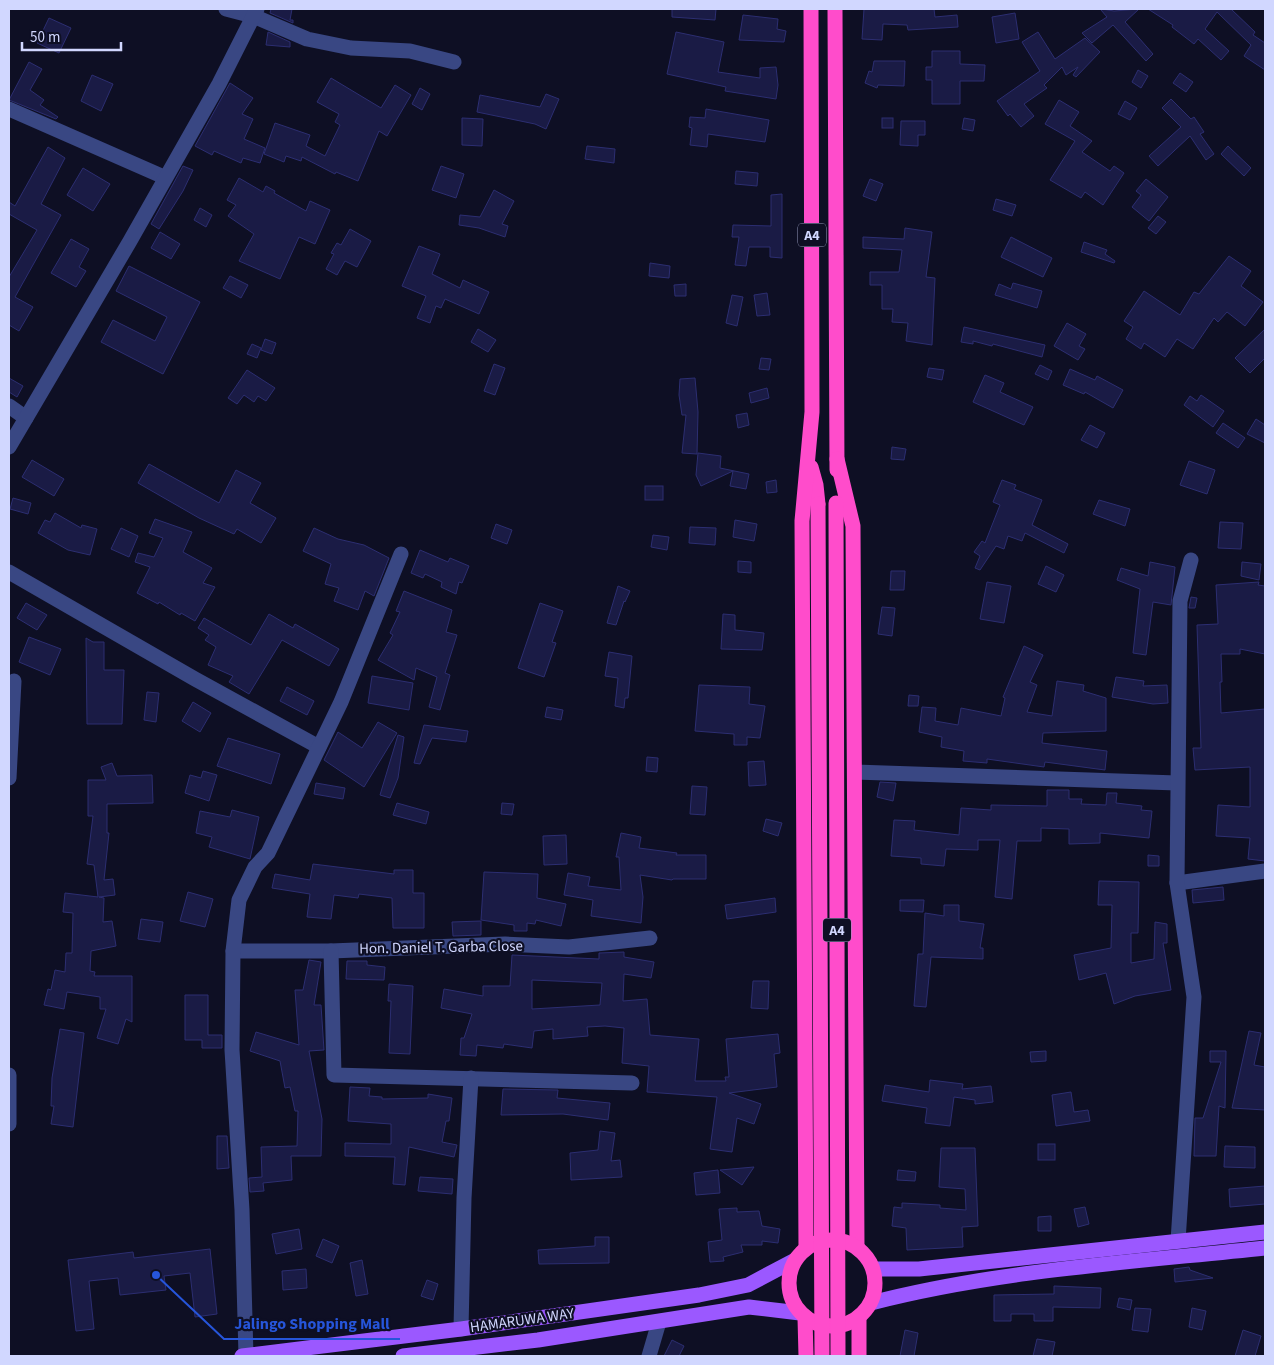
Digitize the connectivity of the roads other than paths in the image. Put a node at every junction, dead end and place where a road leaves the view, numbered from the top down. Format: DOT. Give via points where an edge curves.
graph roads {
  1 [pos="226,9"];
  2 [pos="811,9"];
  3 [pos="835,9"];
  4 [pos="255,12"];
  5 [pos="454,62"];
  6 [pos="9,110"];
  7 [pos="164,178"];
  8 [pos="9,406"];
  9 [pos="26,418"];
  10 [pos="9,447"];
  11 [pos="837,459"];
  12 [pos="809,461"];
  13 [pos="401,554"];
  14 [pos="1191,560"];
  15 [pos="9,572"];
  16 [pos="14,681"];
  17 [pos="319,746"];
  18 [pos="855,772"];
  19 [pos="9,778"];
  20 [pos="1177,782"];
  21 [pos="1265,871"];
  22 [pos="1177,883"];
  23 [pos="650,938"];
  24 [pos="331,950"];
  25 [pos="233,951"];
  26 [pos="9,1075"];
  27 [pos="471,1078"];
  28 [pos="632,1083"];
  29 [pos="9,1124"];
  30 [pos="1265,1232"];
  31 [pos="1178,1241"];
  32 [pos="858,1247"];
  33 [pos="806,1248"];
  34 [pos="1265,1248"];
  35 [pos="795,1260"];
  36 [pos="874,1269"];
  37 [pos="871,1302"];
  38 [pos="803,1316"];
  39 [pos="859,1318"];
  40 [pos="659,1322"];
  41 [pos="461,1329"];
  42 [pos="242,1356"];
  43 [pos="246,1356"];
  44 [pos="403,1356"];
  45 [pos="649,1356"];
  46 [pos="806,1356"];
  47 [pos="822,1356"];
  48 [pos="838,1356"];
  49 [pos="859,1356"];
  1 -- 4 [label="street"];
  2 -- 12 [label="highway, A4" via="812,392"];
  3 -- 11 [label="highway, A4"];
  4 -- 5 [label="street" via="307,39 351,48 410,51"];
  4 -- 7 [label="street"];
  6 -- 7 [label="street"];
  7 -- 9 [label="street"];
  8 -- 9 [label="street"];
  9 -- 10 [label="street"];
  11 -- 18 [label="highway, A4" via="853,526"];
  11 -- 48 [label="highway, A4, bridge"];
  12 -- 33 [label="highway, A4" via="802,521"];
  12 -- 47 [label="highway, A4, bridge" via="818,504"];
  13 -- 17 [label="street" via="341,702"];
  14 -- 20 [label="street" via="1180,601"];
  15 -- 17 [label="street" via="195,680"];
  16 -- 19 [label="street"];
  17 -- 25 [label="street" via="268,853 255,867 239,900"];
  18 -- 20 [label="street"];
  18 -- 32 [label="highway, A4"];
  20 -- 22 [label="street"];
  21 -- 22 [label="street"];
  22 -- 31 [label="street" via="1194,997"];
  23 -- 24 [label="street, Hon. Daniel T. Garba Close" via="568,947 504,944"];
  24 -- 25 [label="street, Hon. Daniel T. Garba Close"];
  24 -- 27 [label="street" via="334,1075"];
  25 -- 43 [label="street" via="232,1050 242,1210"];
  26 -- 29 [label="street"];
  27 -- 28 [label="street"];
  27 -- 41 [label="street"];
  30 -- 31 [label="main road"];
  31 -- 36 [label="main road" via="919,1269"];
  32 -- 33 [label="highway" via="832,1239"];
  32 -- 36 [label="highway"];
  33 -- 35 [label="highway"];
  34 -- 37 [label="main road" via="1012,1276"];
  35 -- 38 [label="highway" via="789,1278 790,1297"];
  35 -- 41 [label="main road, HAMARUWA WAY" via="748,1285 680,1298"];
  36 -- 37 [label="highway" via="876,1286"];
  37 -- 39 [label="highway"];
  38 -- 39 [label="highway" via="821,1326 834,1327"];
  38 -- 40 [label="main road" via="749,1306"];
  38 -- 46 [label="highway"];
  39 -- 49 [label="highway"];
  40 -- 44 [label="main road"];
  40 -- 45 [label="street"];
  41 -- 43 [label="main road, HAMARUWA WAY"];
  42 -- 43 [label="main road, HAMARUWA WAY"];
}
